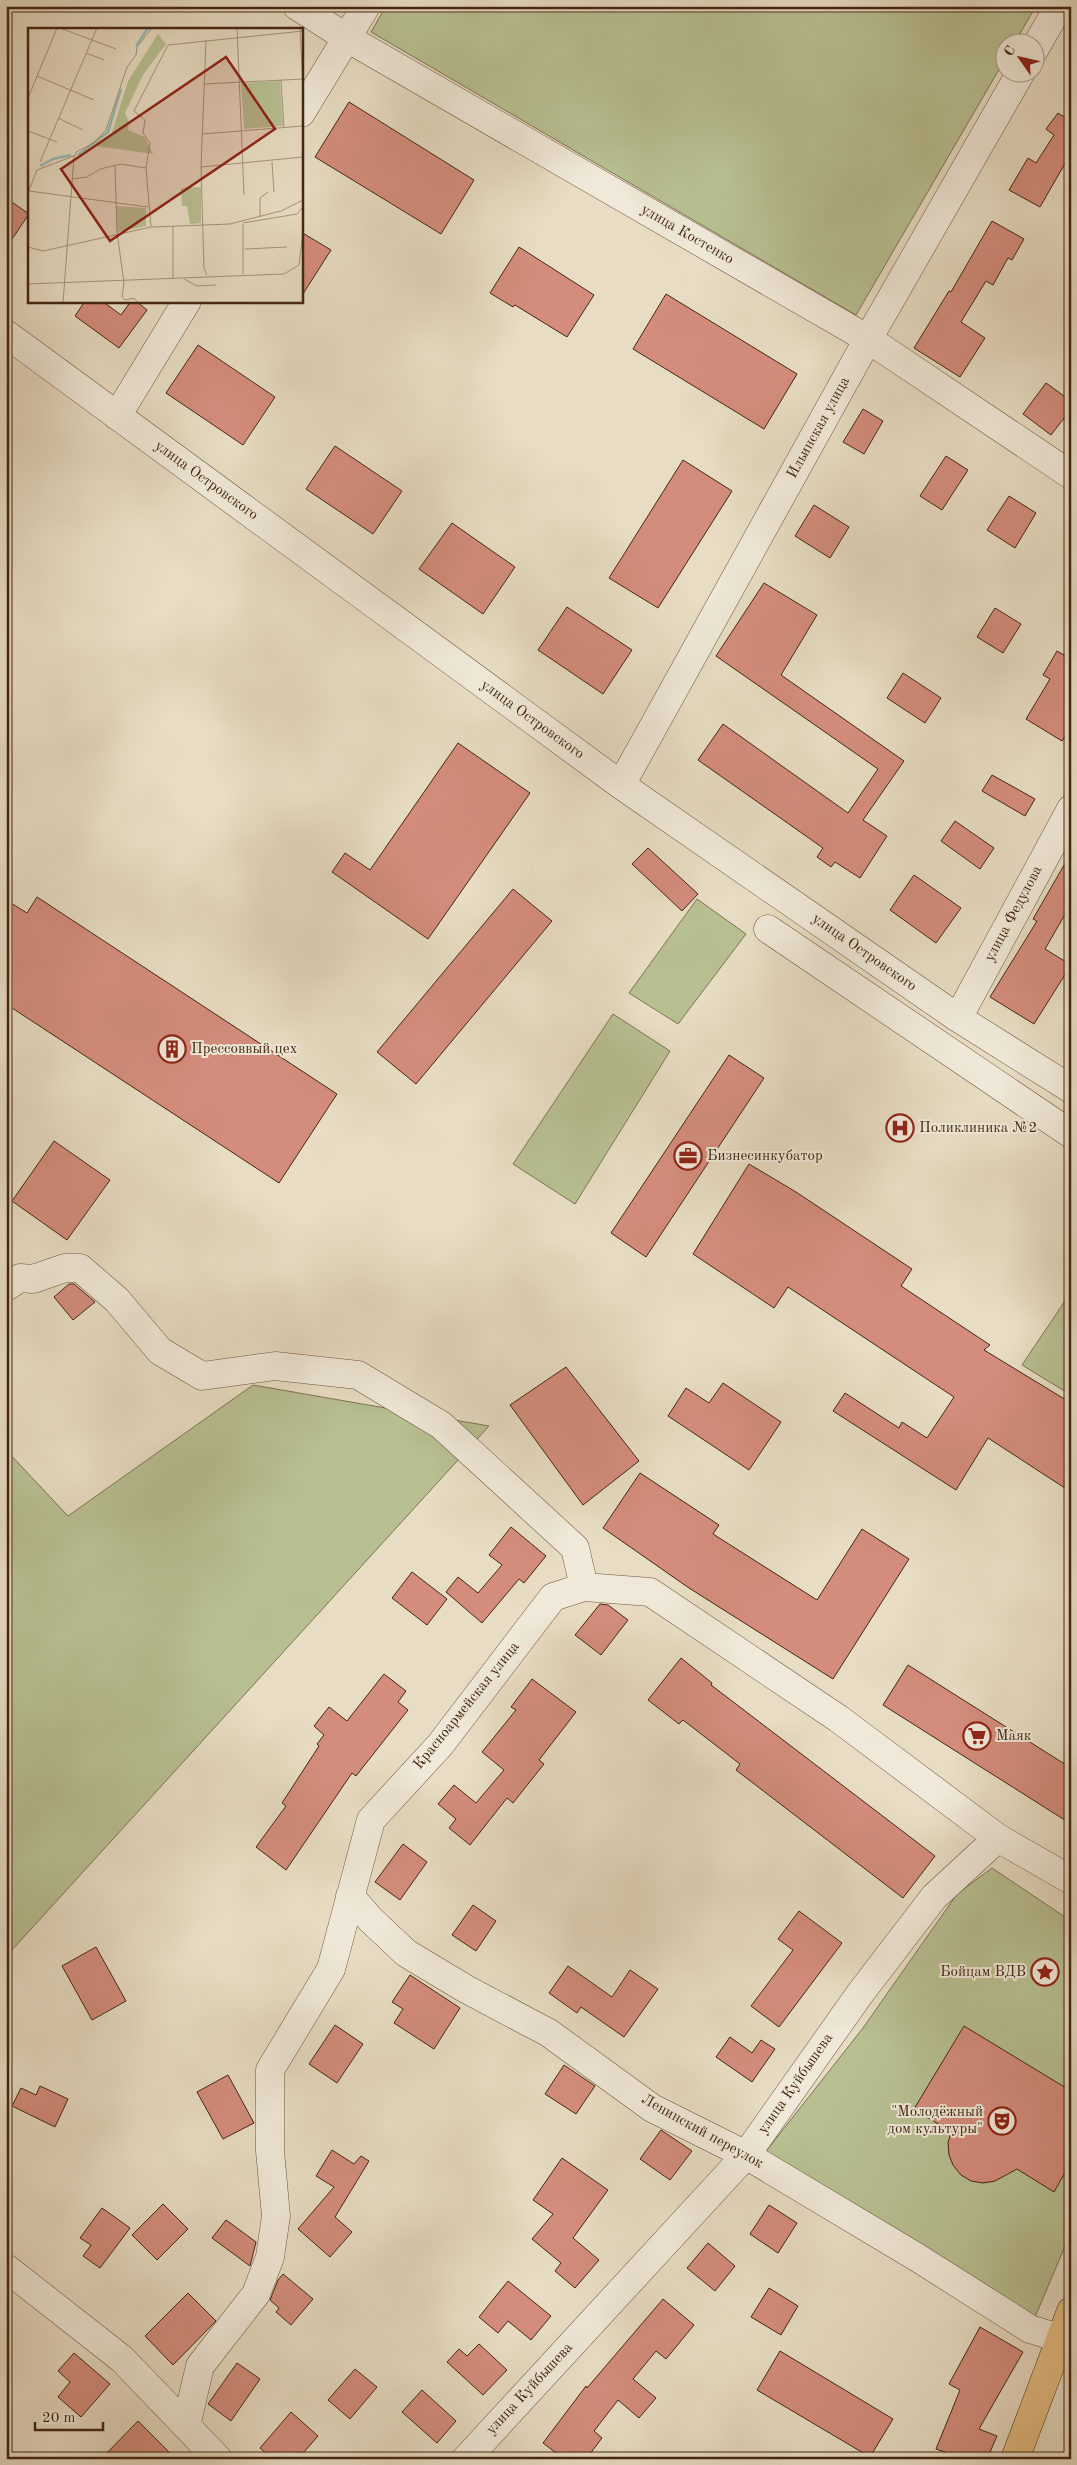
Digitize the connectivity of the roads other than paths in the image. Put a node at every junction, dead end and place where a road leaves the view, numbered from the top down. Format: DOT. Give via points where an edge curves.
graph roads {
  1 [pos="297,6"];
  2 [pos="366,6"];
  3 [pos="1060,6"];
  4 [pos="1044,33"];
  5 [pos="347,38"];
  6 [pos="1015,82"];
  7 [pos="302,111"];
  8 [pos="186,302"];
  9 [pos="6,334"];
  10 [pos="868,340"];
  11 [pos="117,416"];
  12 [pos="1071,475"];
  13 [pos="621,785"];
  14 [pos="1071,810"];
  15 [pos="768,929"];
  16 [pos="958,1018"];
  17 [pos="1071,1089"];
  18 [pos="1071,1134"];
  19 [pos="6,1287"];
  20 [pos="584,1586"];
  21 [pos="998,1838"];
  22 [pos="1071,1880"];
  23 [pos="350,1896"];
  24 [pos="746,2155"];
  25 [pos="6,2268"];
  26 [pos="1071,2311"];
  27 [pos="1065,2341"];
  28 [pos="186,2426"];
  29 [pos="218,2459"];
  30 [pos="466,2459"];
  31 [pos="1015,2459"];
  1 -- 5 [label="street, улица Костенко"];
  2 -- 5 [label="street"];
  3 -- 4 [label="street"];
  5 -- 7 [label="street"];
  5 -- 10 [label="street, улица Костенко"];
  6 -- 10 [label="street, Ильинская улица"];
  8 -- 11 [label="street"];
  9 -- 11 [label="street, улица Островского"];
  10 -- 12 [label="street, улица Костенко"];
  10 -- 13 [label="street, Ильинская улица"];
  11 -- 13 [label="street, улица Островского"];
  13 -- 16 [label="street, улица Островского"];
  14 -- 16 [label="street, улица Федулова"];
  15 -- 18 [label="street"];
  16 -- 17 [label="street, улица Островского"];
  19 -- 20 [label="street" via="20,1278 33,1279 66,1268 80,1268 117,1300 160,1351 202,1376 275,1366 358,1375 441,1425 575,1548"];
  20 -- 21 [label="street" via="650,1592 839,1718"];
  20 -- 23 [label="street, Красноармейская улица" via="553,1597 440,1745 371,1820"];
  21 -- 22 [label="street"];
  21 -- 24 [label="street, улица Куйбышева" via="934,1897"];
  23 -- 24 [label="street, Ленинский переулок" via="406,1953 549,2033 652,2108"];
  23 -- 28 [label="street, Красноармейская улица" via="331,1970 270,2070 270,2151 276,2216 270,2257 256,2294 200,2366"];
  24 -- 27 [label="street, Ленинский переулок" via="1030,2329"];
  24 -- 30 [label="street, улица Куйбышева"];
  25 -- 28 [label="street" via="122,2359"];
  26 -- 27 [label="main road"];
  27 -- 31 [label="main road"];
  28 -- 29 [label="street"];
}
